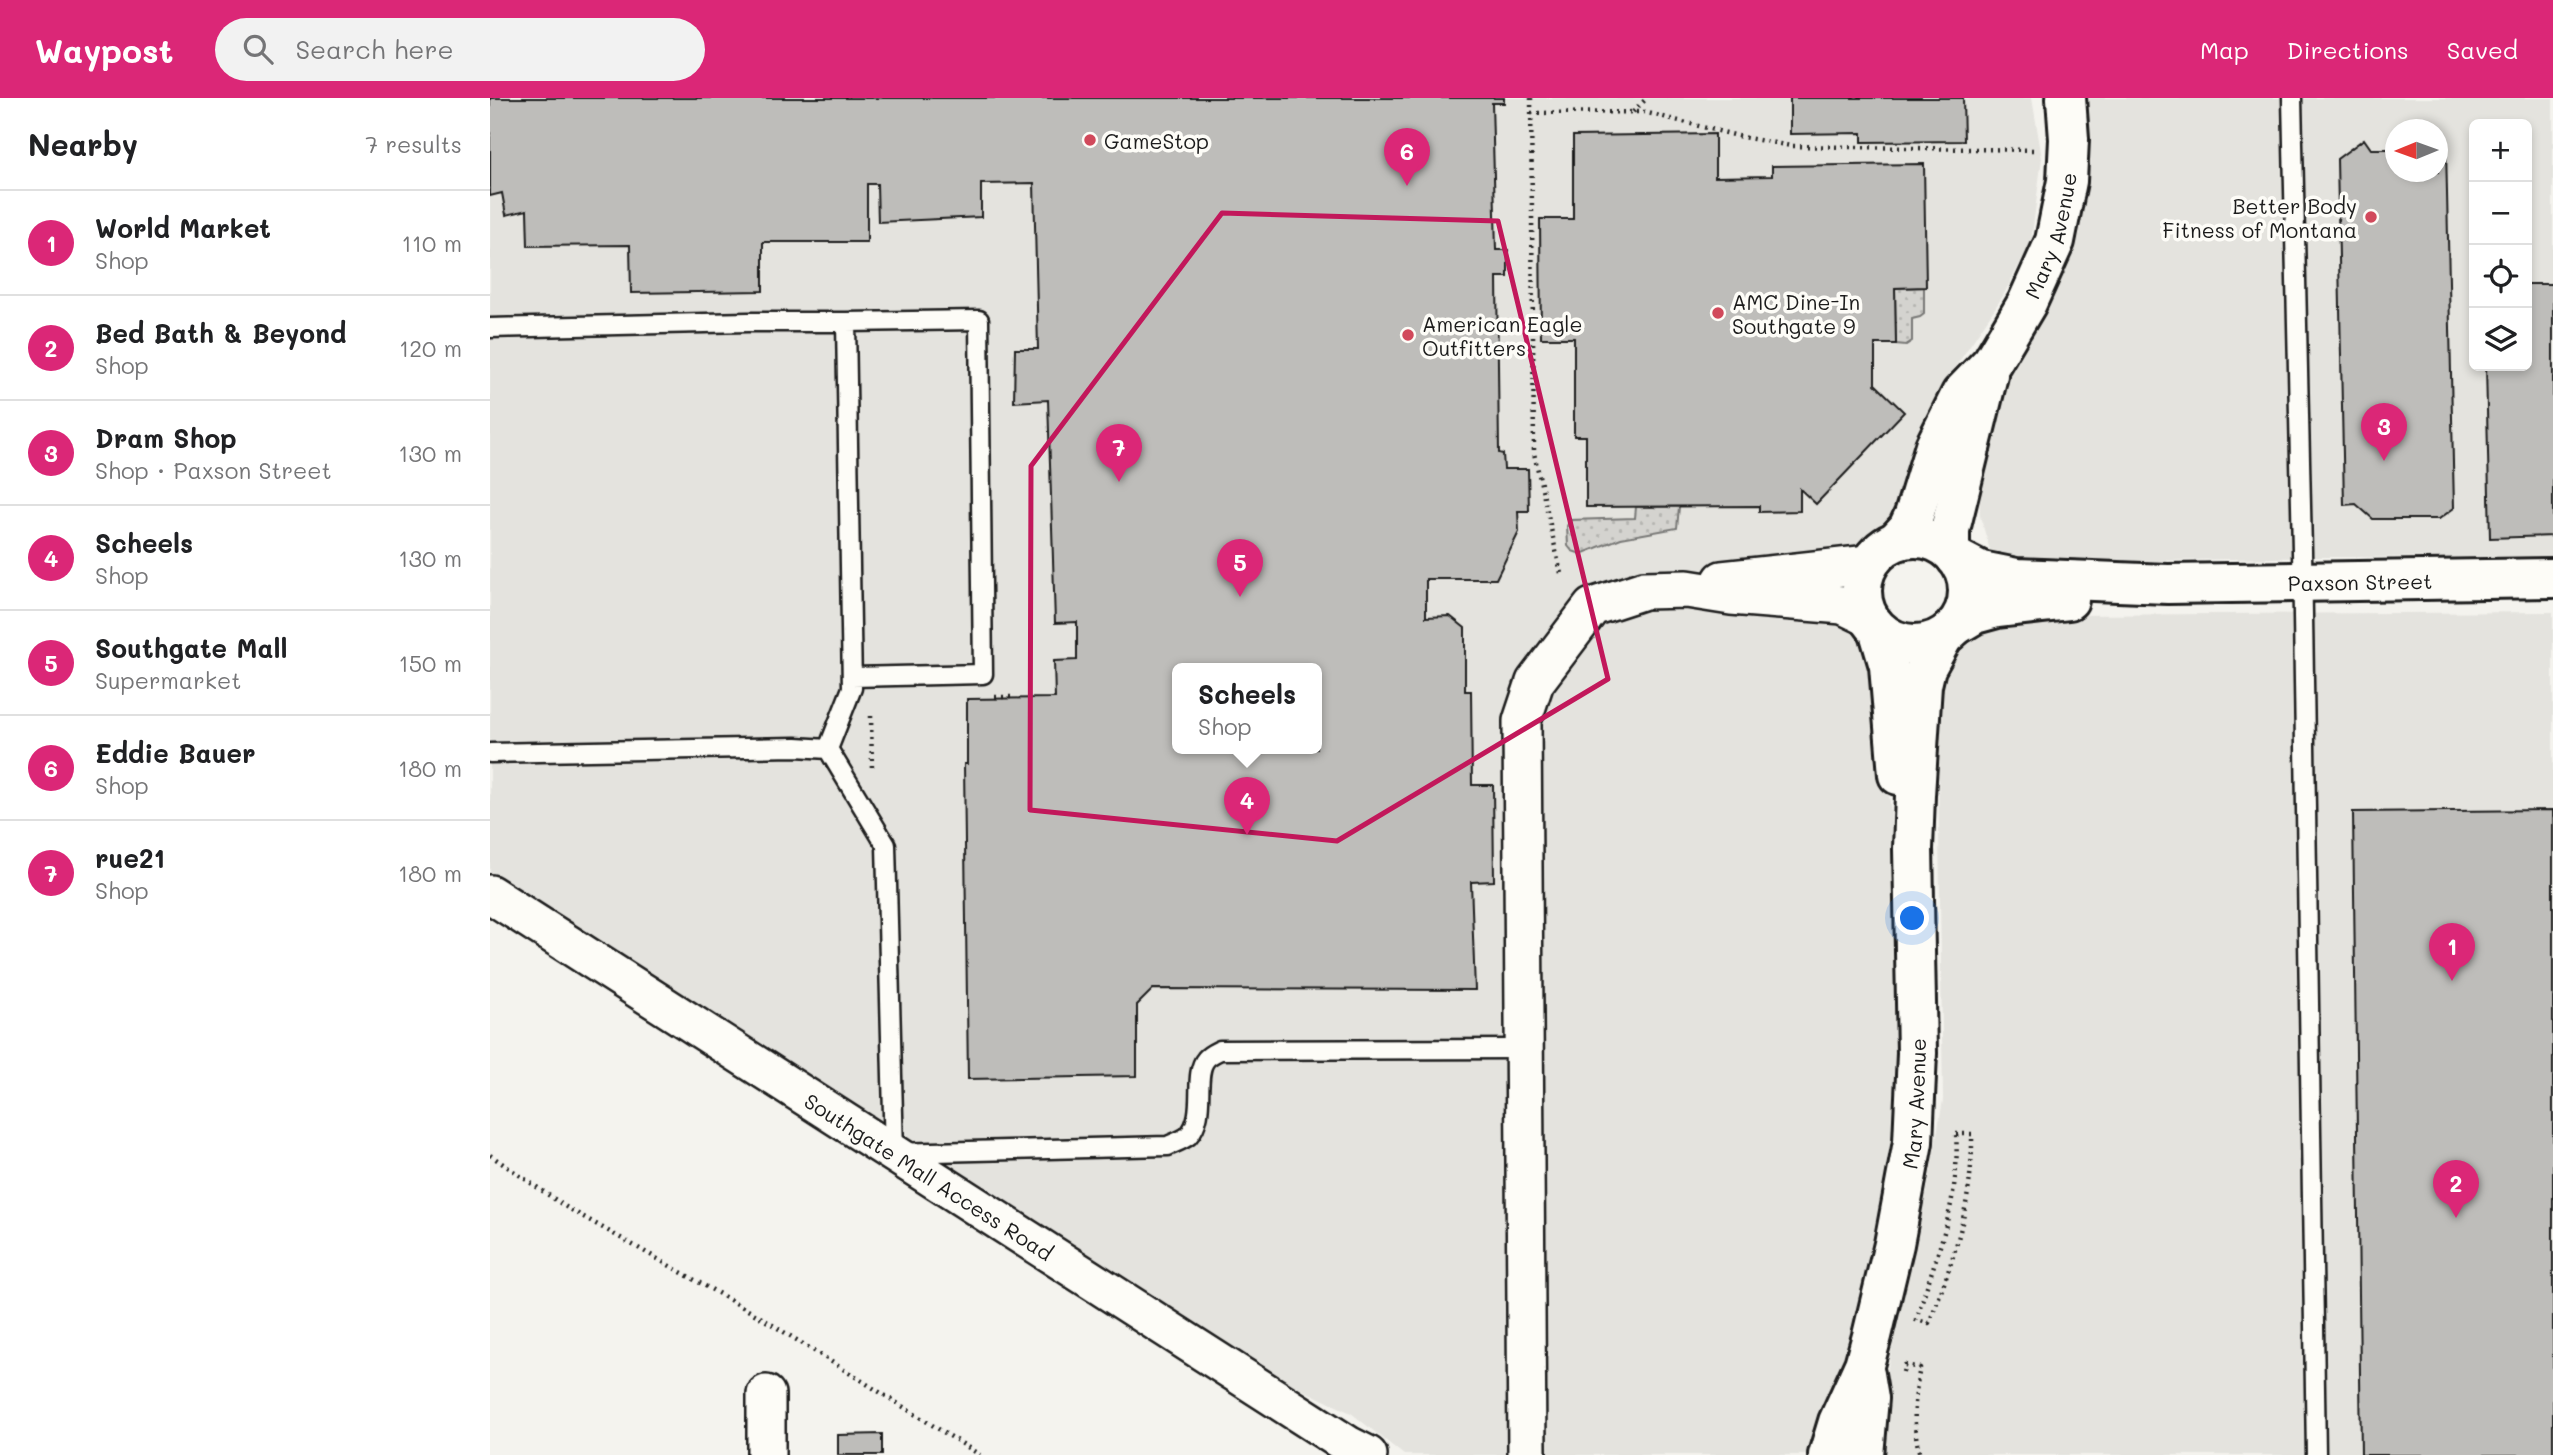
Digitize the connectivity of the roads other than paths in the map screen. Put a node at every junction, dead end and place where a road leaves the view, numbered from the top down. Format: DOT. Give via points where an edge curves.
graph roads {
  1 [pos="2067,98"];
  2 [pos="2292,98"];
  3 [pos="846,322"];
  4 [pos="490,328"];
  5 [pos="1992,362"];
  6 [pos="1883,552"];
  7 [pos="1953,554"];
  8 [pos="2553,578"];
  9 [pos="2302,581"];
  10 [pos="2168,584"];
  11 [pos="1688,590"];
  12 [pos="1874,624"];
  13 [pos="1949,632"];
  14 [pos="852,677"];
  15 [pos="828,749"];
  16 [pos="490,753"];
  17 [pos="1913,858"];
  18 [pos="490,894"];
  19 [pos="1524,1049"];
  20 [pos="894,1153"];
  21 [pos="1868,1350"];
  22 [pos="766,1394"];
  23 [pos="766,1455"];
  24 [pos="1368,1455"];
  25 [pos="1527,1455"];
  26 [pos="1828,1455"];
  27 [pos="1864,1455"];
  28 [pos="2316,1455"];
  1 -- 5 [label="street, Mary Avenue" via="2067,181 2055,241 2027,303"];
  2 -- 9 [label="lane"];
  3 -- 4 [label="lane"];
  3 -- 14 [label="lane"];
  3 -- 14 [label="lane" via="979,320 983,674"];
  5 -- 6 [label="street, Mary Avenue" via="1961,394 1935,446 1908,528"];
  5 -- 7 [label="street, Mary Avenue" via="1950,530"];
  6 -- 7 [label="street" via="1915,537 1933,541"];
  6 -- 11 [label="street"];
  6 -- 12 [label="street" via="1862,581 1862,600"];
  7 -- 10 [label="street, Paxson Street" via="1981,571 2016,578"];
  7 -- 13 [label="street" via="1967,578 1968,595 1965,612"];
  8 -- 9 [label="street, Paxson Street"];
  9 -- 10 [label="street, Paxson Street"];
  9 -- 28 [label="lane"];
  10 -- 13 [label="street, Paxson Street" via="2118,596 1997,608 1975,614"];
  11 -- 12 [label="street" via="1843,605"];
  11 -- 19 [label="street" via="1644,590 1592,607 1535,682 1522,721"];
  12 -- 13 [label="street" via="1894,641 1910,645 1927,644"];
  12 -- 17 [label="street, Mary Avenue" via="1889,666 1896,766"];
  13 -- 17 [label="street, Mary Avenue" via="1926,668 1922,685"];
  14 -- 15 [label="lane"];
  15 -- 16 [label="lane"];
  15 -- 20 [label="lane" via="886,845"];
  17 -- 21 [label="street, Mary Avenue" via="1917,1053 1913,1142"];
  18 -- 20 [label="street, Southgate Mall Access Road"];
  19 -- 20 [label="lane" via="1220,1050 1206,1058 1202,1068 1194,1125 1188,1136 1168,1146"];
  19 -- 25 [label="street"];
  20 -- 24 [label="street, Southgate Mall Access Road"];
  21 -- 26 [label="street, Mary Avenue"];
  21 -- 27 [label="street, Mary Avenue"];
  22 -- 23 [label="street"];
}
